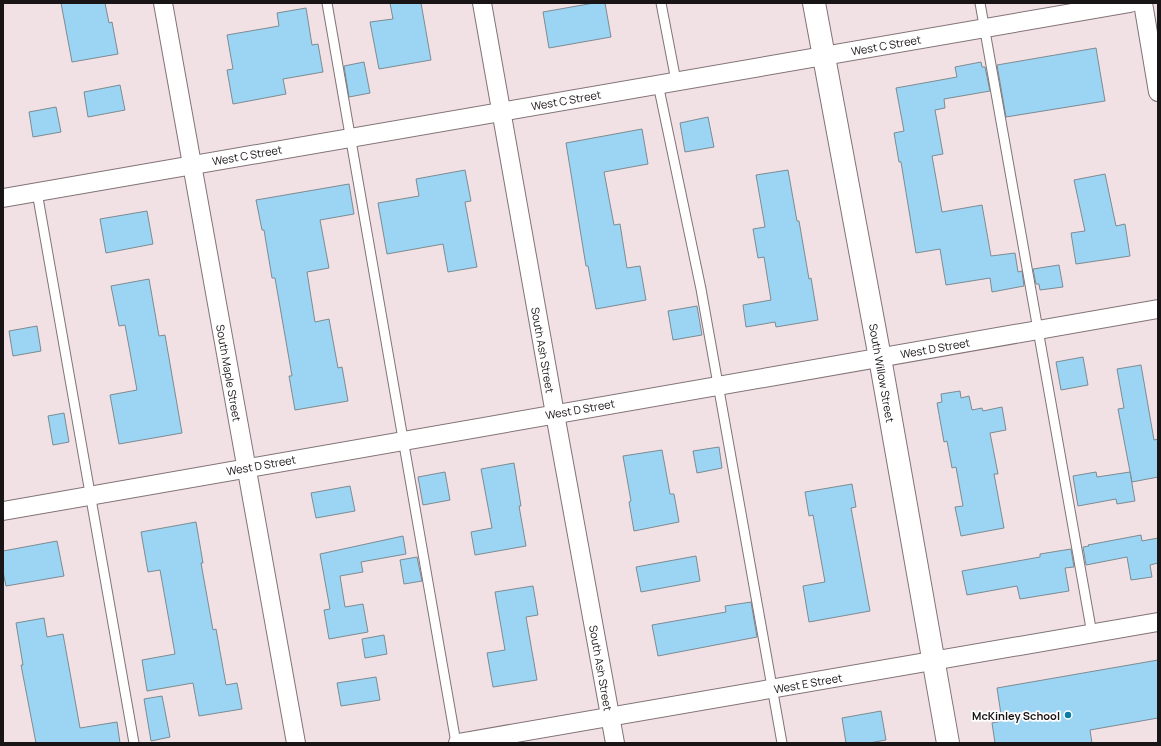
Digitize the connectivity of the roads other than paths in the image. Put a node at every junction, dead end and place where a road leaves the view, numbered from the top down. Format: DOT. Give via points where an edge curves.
graph roads {
  1 [pos="163,3"];
  2 [pos="327,3"];
  3 [pos="482,3"];
  4 [pos="661,3"];
  5 [pos="814,3"];
  6 [pos="980,3"];
  7 [pos="1130,3"];
  8 [pos="1143,3"];
  9 [pos="985,28"];
  10 [pos="824,56"];
  11 [pos="676,81"];
  12 [pos="658,84"];
  13 [pos="1158,92"];
  14 [pos="500,111"];
  15 [pos="351,137"];
  16 [pos="192,164"];
  17 [pos="37,192"];
  18 [pos="3,198"];
  19 [pos="1158,310"];
  20 [pos="1039,330"];
  21 [pos="880,358"];
  22 [pos="718,385"];
  23 [pos="555,414"];
  24 [pos="403,440"];
  25 [pos="246,468"];
  26 [pos="90,495"];
  27 [pos="3,511"];
  28 [pos="1158,622"];
  29 [pos="1092,634"];
  30 [pos="933,661"];
  31 [pos="772,689"];
  32 [pos="610,717"];
  33 [pos="134,743"];
  34 [pos="296,743"];
  35 [pos="457,743"];
  36 [pos="615,743"];
  37 [pos="782,743"];
  38 [pos="948,743"];
  1 -- 16 [label="street, South Maple Street"];
  2 -- 15 [label="lane"];
  3 -- 14 [label="street, South Ash Street"];
  4 -- 11 [label="lane"];
  5 -- 10 [label="main road, South Willow Street"];
  6 -- 9 [label="lane"];
  7 -- 9 [label="street, West C Street"];
  8 -- 13 [label="street"];
  9 -- 10 [label="street, West C Street"];
  9 -- 20 [label="lane"];
  10 -- 11 [label="street, West C Street"];
  10 -- 21 [label="main road, South Willow Street"];
  11 -- 12 [label="street, West C Street"];
  12 -- 14 [label="street, West C Street"];
  12 -- 22 [label="lane" via="701,289"];
  14 -- 15 [label="street, West C Street"];
  14 -- 23 [label="street, South Ash Street"];
  15 -- 16 [label="street, West C Street"];
  15 -- 24 [label="lane"];
  16 -- 17 [label="street, West C Street"];
  16 -- 25 [label="street, South Maple Street"];
  17 -- 18 [label="street, West C Street"];
  17 -- 26 [label="lane"];
  19 -- 20 [label="street, West D Street"];
  20 -- 21 [label="street, West D Street"];
  20 -- 29 [label="lane"];
  21 -- 22 [label="street, West D Street"];
  21 -- 30 [label="main road, South Willow Street"];
  22 -- 23 [label="street, West D Street"];
  22 -- 31 [label="lane"];
  23 -- 24 [label="street, West D Street"];
  23 -- 32 [label="street, South Ash Street"];
  24 -- 25 [label="street, West D Street"];
  24 -- 35 [label="lane"];
  25 -- 26 [label="street, West D Street"];
  25 -- 34 [label="street, South Maple Street"];
  26 -- 27 [label="street, West D Street"];
  26 -- 33 [label="lane"];
  28 -- 29 [label="street, West E Street"];
  29 -- 30 [label="street, West E Street"];
  30 -- 31 [label="street, West E Street"];
  30 -- 38 [label="main road, South Willow Street"];
  31 -- 32 [label="street, West E Street"];
  31 -- 37 [label="lane"];
  32 -- 35 [label="street, West E Street"];
  32 -- 36 [label="street, South Ash Street"];
}
